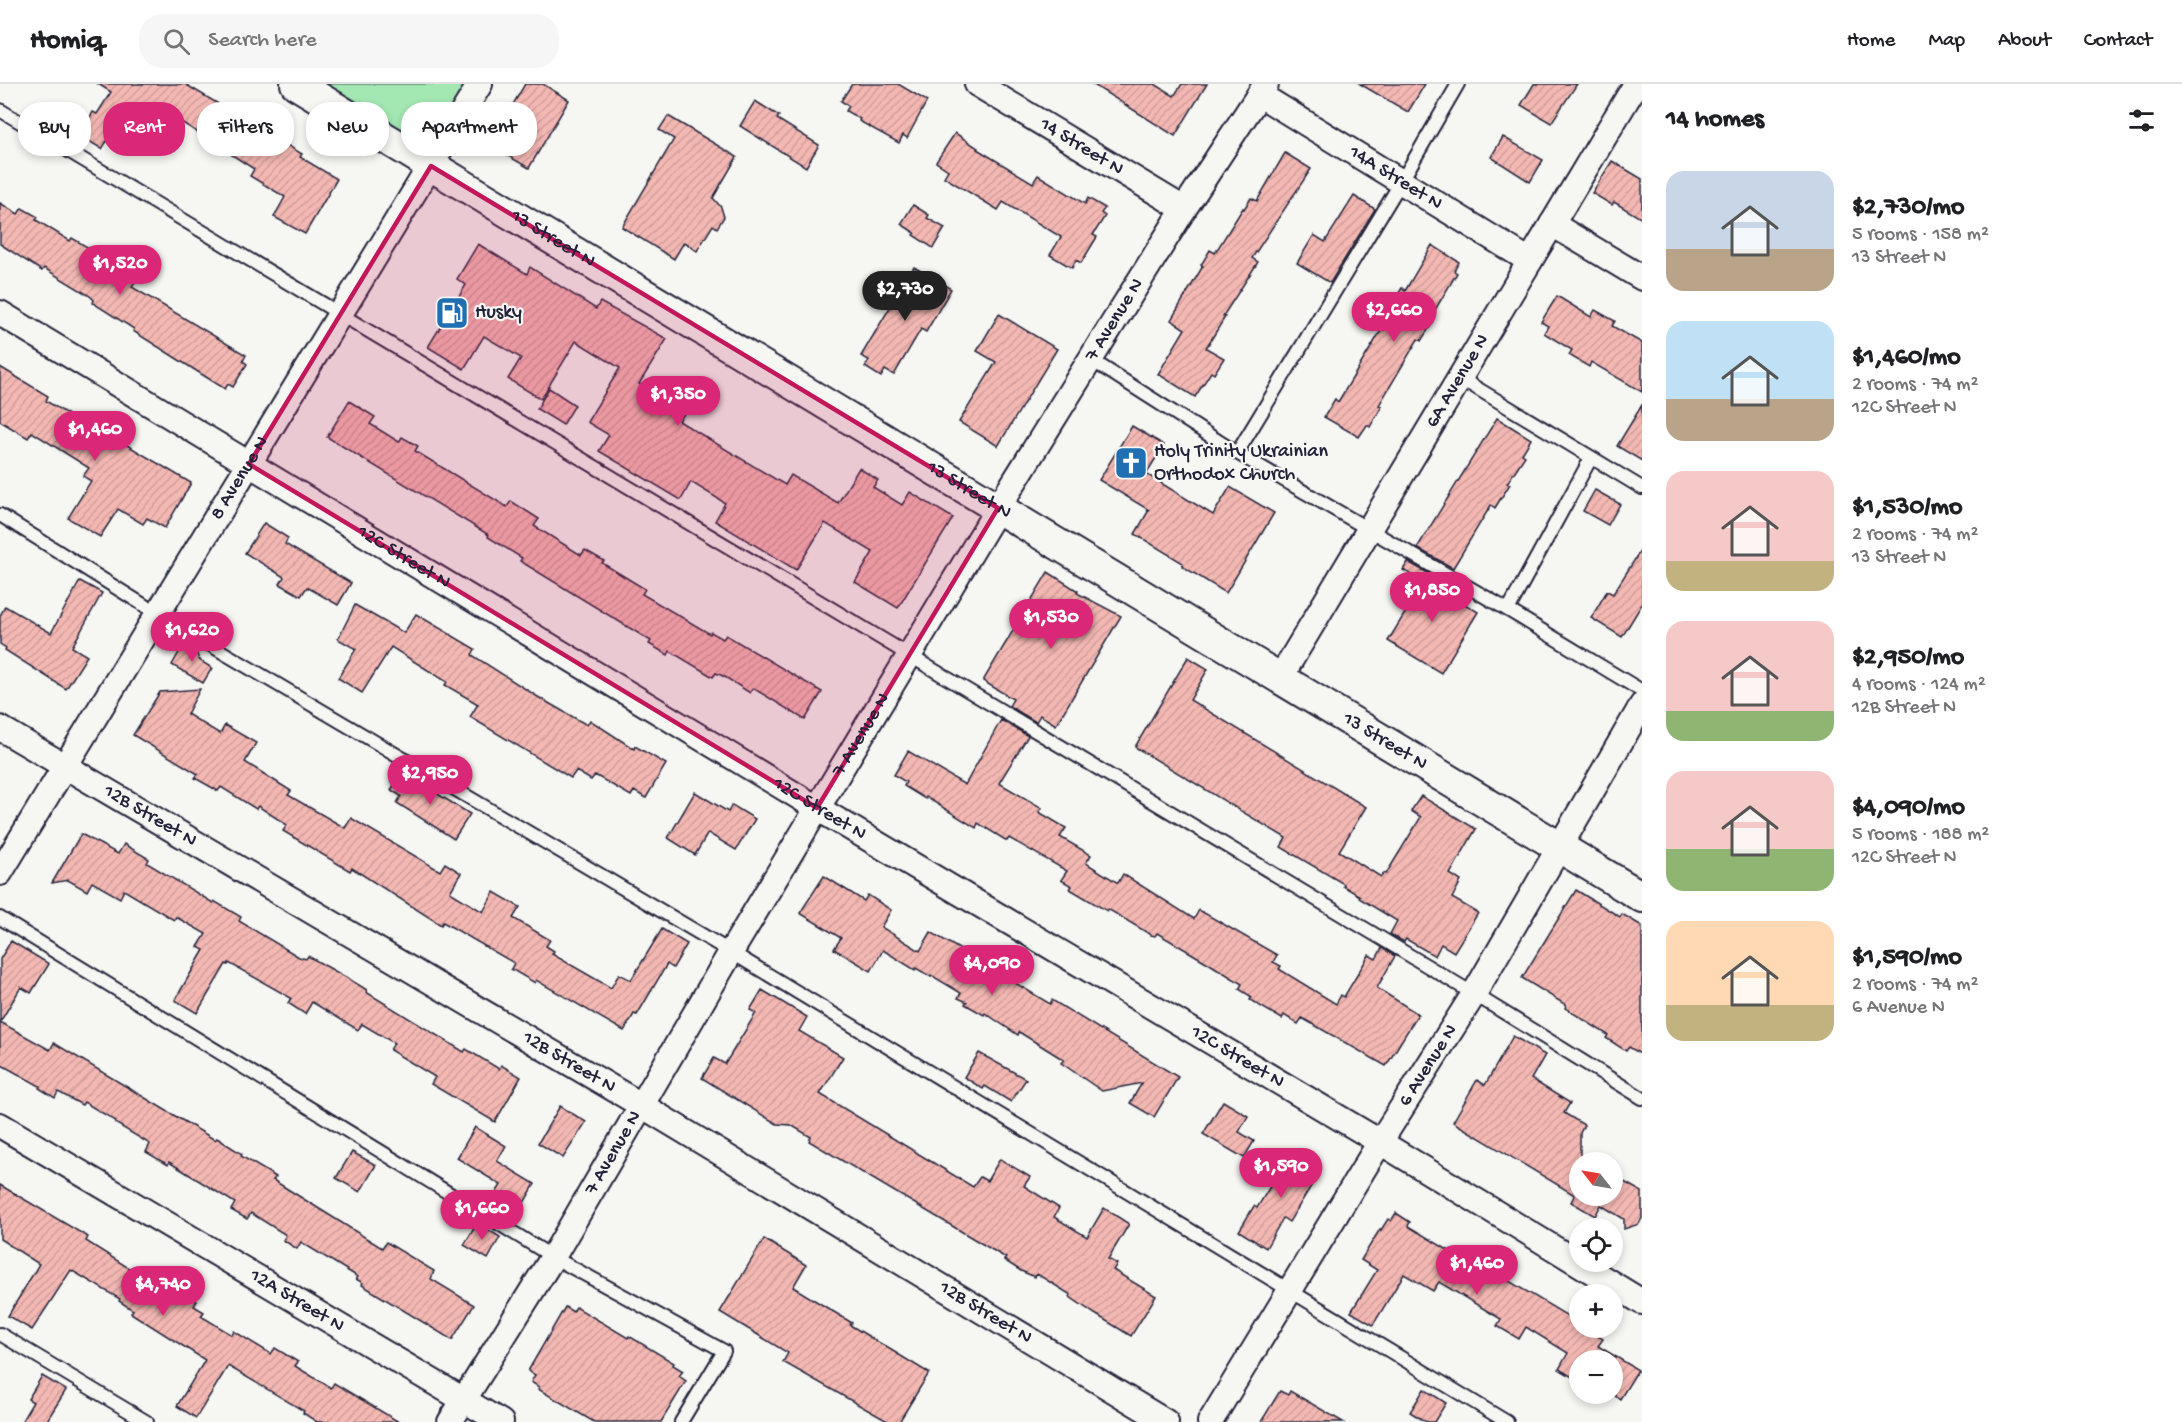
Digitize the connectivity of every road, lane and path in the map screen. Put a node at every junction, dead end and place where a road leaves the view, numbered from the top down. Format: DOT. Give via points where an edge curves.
graph roads {
  1 [pos="296,84"];
  2 [pos="480,84"];
  3 [pos="977,84"];
  4 [pos="1458,84"];
  5 [pos="1637,89"];
  6 [pos="1263,90"];
  7 [pos="0,110"];
  8 [pos="431,166"];
  9 [pos="1401,182"];
  10 [pos="1184,209"];
  11 [pos="1552,224"];
  12 [pos="1530,261"];
  13 [pos="1642,278"];
  14 [pos="0,313"];
  15 [pos="340,315"];
  16 [pos="1090,359"];
  17 [pos="1460,378"];
  18 [pos="1237,453"];
  19 [pos="1591,458"];
  20 [pos="249,464"];
  21 [pos="1642,488"];
  22 [pos="998,508"];
  23 [pos="0,515"];
  24 [pos="1369,530"];
  25 [pos="1508,610"];
  26 [pos="158,614"];
  27 [pos="908,656"];
  28 [pos="1280,678"];
  29 [pos="1642,691"];
  30 [pos="1642,705"];
  31 [pos="0,728"];
  32 [pos="64,767"];
  33 [pos="817,808"];
  34 [pos="1560,848"];
  35 [pos="0,873"];
  36 [pos="1642,897"];
  37 [pos="0,918"];
  38 [pos="731,952"];
  39 [pos="1474,994"];
  40 [pos="1642,1098"];
  41 [pos="641,1105"];
  42 [pos="0,1125"];
  43 [pos="1380,1142"];
  44 [pos="553,1257"];
  45 [pos="1290,1290"];
  46 [pos="1642,1302"];
  47 [pos="0,1334"];
  48 [pos="463,1400"];
  49 [pos="147,1422"];
  50 [pos="450,1422"];
  51 [pos="501,1422"];
  52 [pos="681,1422"];
  53 [pos="1166,1422"];
  54 [pos="1209,1422"];
  55 [pos="1507,1422"];
  1 -- 8 [label="street, 13 Street N"];
  2 -- 8 [label="street, 8 Avenue N"];
  3 -- 10 [label="street, 14 Street N"];
  4 -- 9 [label="lane"];
  5 -- 11 [label="street, 6A Avenue N"];
  6 -- 9 [label="street, 14A Street N"];
  6 -- 10 [label="street, 7 Avenue N"];
  7 -- 15 [label="lane"];
  8 -- 15 [label="street, 8 Avenue N"];
  8 -- 22 [label="street, 13 Street N"];
  9 -- 12 [label="street, 14A Street N"];
  9 -- 18 [label="lane"];
  10 -- 16 [label="street, 7 Avenue N"];
  11 -- 12 [label="street, 6A Avenue N"];
  11 -- 13 [label="street"];
  12 -- 17 [label="street, 6A Avenue N"];
  14 -- 20 [label="street, 12C Street N"];
  15 -- 20 [label="street, 8 Avenue N"];
  15 -- 27 [label="lane"];
  16 -- 18 [label="lane"];
  16 -- 22 [label="street, 7 Avenue N"];
  17 -- 19 [label="lane"];
  17 -- 24 [label="street, 6A Avenue N"];
  18 -- 24 [label="lane"];
  19 -- 21 [label="lane"];
  19 -- 25 [label="lane"];
  20 -- 26 [label="street, 8 Avenue N"];
  20 -- 33 [label="street, 12C Street N"];
  22 -- 27 [label="street, 7 Avenue N"];
  22 -- 28 [label="street, 13 Street N"];
  23 -- 26 [label="lane"];
  24 -- 25 [label="lane"];
  24 -- 28 [label="street, 6A Avenue N"];
  25 -- 29 [label="lane"];
  26 -- 32 [label="street, 8 Avenue N"];
  26 -- 38 [label="lane"];
  27 -- 33 [label="street, 7 Avenue N"];
  27 -- 39 [label="lane"];
  28 -- 34 [label="street, 13 Street N"];
  30 -- 34 [label="street, 6 Avenue N"];
  31 -- 32 [label="street, 12B Street N"];
  32 -- 35 [label="street, 8 Avenue N"];
  32 -- 41 [label="street, 12B Street N"];
  33 -- 38 [label="street, 7 Avenue N"];
  33 -- 43 [label="street, 12C Street N"];
  34 -- 36 [label="street, 13 Street N"];
  34 -- 39 [label="street, 6 Avenue N"];
  37 -- 44 [label="lane"];
  38 -- 41 [label="street, 7 Avenue N"];
  38 -- 45 [label="lane"];
  39 -- 40 [label="lane"];
  39 -- 43 [label="street, 6 Avenue N"];
  41 -- 44 [label="street, 7 Avenue N"];
  41 -- 53 [label="street, 12B Street N"];
  42 -- 48 [label="street, 12A Street N"];
  43 -- 45 [label="street, 6 Avenue N"];
  43 -- 46 [label="street, 12C Street N"];
  44 -- 48 [label="street, 7 Avenue N"];
  44 -- 52 [label="lane" via="724,1351"];
  45 -- 54 [label="street, 6 Avenue N"];
  45 -- 55 [label="lane"];
  47 -- 49 [label="lane"];
  48 -- 50 [label="street, 7 Avenue N"];
  48 -- 51 [label="street, 12A Street N"];
}
